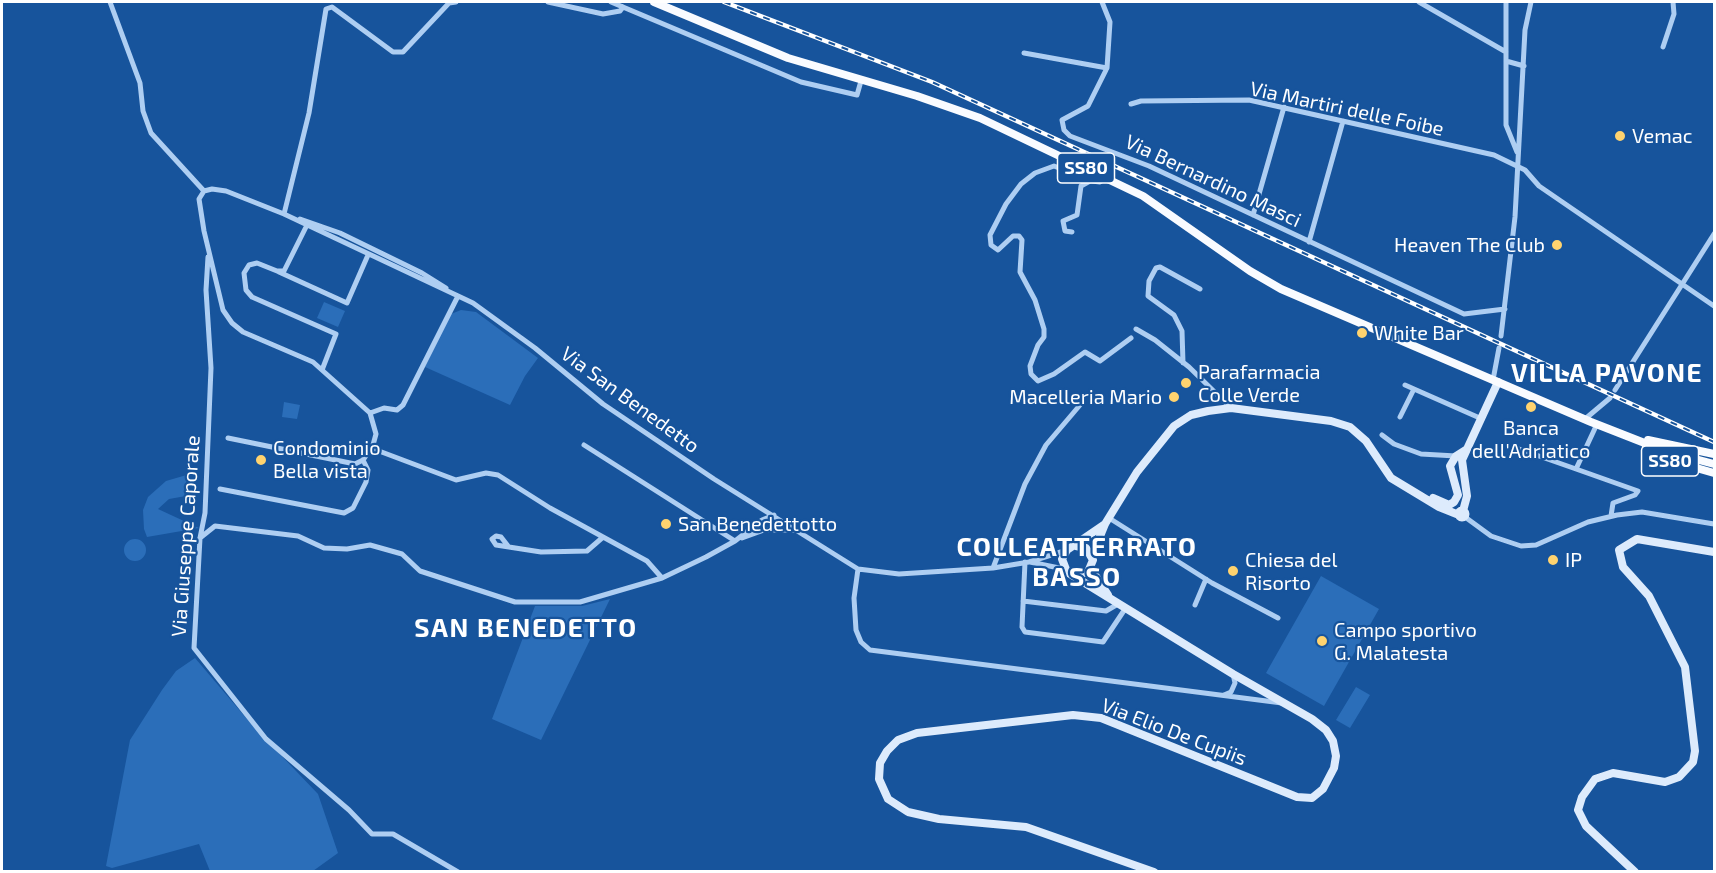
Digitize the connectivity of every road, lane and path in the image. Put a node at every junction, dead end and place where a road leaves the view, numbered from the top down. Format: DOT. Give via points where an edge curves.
graph roads {
  1 [pos="110,2"];
  2 [pos="456,2"];
  3 [pos="549,2"];
  4 [pos="611,2"];
  5 [pos="654,2"];
  6 [pos="1102,2"];
  7 [pos="1419,2"];
  8 [pos="1506,2"];
  9 [pos="1531,2"];
  10 [pos="1673,2"];
  11 [pos="623,7"];
  12 [pos="1663,47"];
  13 [pos="1506,52"];
  14 [pos="1024,53"];
  15 [pos="1506,61"];
  16 [pos="1524,66"];
  17 [pos="1107,68"];
  18 [pos="861,81"];
  19 [pos="1131,104"];
  20 [pos="1284,107"];
  21 [pos="1342,121"];
  22 [pos="1518,153"];
  23 [pos="1517,166"];
  24 [pos="1107,177"];
  25 [pos="1092,181"];
  26 [pos="204,191"];
  27 [pos="284,214"];
  28 [pos="1253,215"];
  29 [pos="307,225"];
  30 [pos="1072,231"];
  31 [pos="1714,234"];
  32 [pos="1309,242"];
  33 [pos="209,252"];
  34 [pos="368,255"];
  35 [pos="277,271"];
  36 [pos="1681,283"];
  37 [pos="1200,289"];
  38 [pos="458,296"];
  39 [pos="1714,306"];
  40 [pos="1505,309"];
  41 [pos="1136,329"];
  42 [pos="1501,336"];
  43 [pos="1131,338"];
  44 [pos="1499,348"];
  45 [pos="1183,363"];
  46 [pos="322,370"];
  47 [pos="1496,381"];
  48 [pos="1406,385"];
  49 [pos="1414,389"];
  50 [pos="1615,390"];
  51 [pos="1610,398"];
  52 [pos="1080,405"];
  53 [pos="1231,408"];
  54 [pos="370,413"];
  55 [pos="1400,417"];
  56 [pos="1482,419"];
  57 [pos="1585,419"];
  58 [pos="1597,424"];
  59 [pos="1382,435"];
  60 [pos="1631,437"];
  61 [pos="228,438"];
  62 [pos="584,445"];
  63 [pos="1468,447"];
  64 [pos="371,448"];
  65 [pos="1518,449"];
  66 [pos="1714,454"];
  67 [pos="1456,456"];
  68 [pos="363,460"];
  69 [pos="1714,464"];
  70 [pos="1575,469"];
  71 [pos="1714,473"];
  72 [pos="1396,482"];
  73 [pos="220,489"];
  74 [pos="757,505"];
  75 [pos="1462,514"];
  76 [pos="774,515"];
  77 [pos="1611,516"];
  78 [pos="1107,521"];
  79 [pos="758,523"];
  80 [pos="1714,524"];
  81 [pos="764,530"];
  82 [pos="799,531"];
  83 [pos="200,537"];
  84 [pos="602,538"];
  85 [pos="735,541"];
  86 [pos="508,546"];
  87 [pos="1076,546"];
  88 [pos="1067,550"];
  89 [pos="1714,552"];
  90 [pos="1092,556"];
  91 [pos="1027,562"];
  92 [pos="993,568"];
  93 [pos="1064,568"];
  94 [pos="858,569"];
  95 [pos="1091,569"];
  96 [pos="1074,576"];
  97 [pos="662,578"];
  98 [pos="1206,579"];
  99 [pos="1023,601"];
  100 [pos="1119,605"];
  101 [pos="1195,605"];
  102 [pos="1278,618"];
  103 [pos="1233,674"];
  104 [pos="1223,696"];
  105 [pos="1285,704"];
  106 [pos="458,872"];
  107 [pos="1154,872"];
  108 [pos="1635,872"];
  1 -- 26 [label="street" via="140,84 142,111 151,133"];
  2 -- 27 [label="street" via="449,3 403,52 393,51 332,8 326,9 309,112"];
  3 -- 11 [label="street" via="603,14"];
  4 -- 11 [label="street"];
  5 -- 18 [label="main road, SS80" via="765,50"];
  6 -- 17 [label="street" via="1110,22"];
  7 -- 13 [label="street"];
  8 -- 13 [label="street"];
  9 -- 16 [label="street"];
  10 -- 12 [label="street" via="1674,14"];
  11 -- 18 [label="street" via="801,82 857,95"];
  13 -- 15 [label="street"];
  14 -- 17 [label="street"];
  15 -- 16 [label="street"];
  15 -- 22 [label="street" via="1506,125"];
  16 -- 22 [label="street"];
  17 -- 28 [label="street, Via Bernardino Masci" via="1088,106 1062,120 1064,130 1070,136 1149,166"];
  18 -- 24 [label="main road, SS80" via="971,114"];
  19 -- 20 [label="street, Via Martiri delle Foibe" via="1249,100"];
  20 -- 21 [label="street, Via Martiri delle Foibe"];
  20 -- 28 [label="street"];
  21 -- 23 [label="street, Via Martiri delle Foibe" via="1494,155"];
  21 -- 32 [label="street"];
  22 -- 23 [label="street"];
  23 -- 36 [label="street, Via Martiri delle Foibe" via="1526,170 1539,186"];
  23 -- 40 [label="street"];
  24 -- 25 [label="street" via="1100,182"];
  24 -- 47 [label="main road, SS80" via="1153,202 1272,284"];
  25 -- 30 [label="street" via="1081,186 1077,215 1063,221 1065,231"];
  25 -- 43 [label="street" via="1054,166 1035,173 1006,204 990,235 990,245 998,250 1013,236 1022,240 1020,272 1044,329 1030,366 1038,381 1085,352 1101,361"];
  26 -- 27 [label="street, Via San Benedetto" via="226,191"];
  26 -- 33 [label="street" via="199,199"];
  27 -- 29 [label="street, Via San Benedetto"];
  27 -- 38 [label="street" via="340,233 422,273"];
  28 -- 32 [label="street, Via Bernardino Masci"];
  29 -- 34 [label="street, Via San Benedetto"];
  29 -- 35 [label="street" via="289,266"];
  31 -- 36 [label="street"];
  32 -- 40 [label="street, Via Bernardino Masci" via="1464,314"];
  33 -- 46 [label="street" via="223,310 232,323"];
  33 -- 83 [label="street, Via Giuseppe Caporale" via="206,290 211,368 205,513"];
  34 -- 35 [label="street" via="347,303"];
  34 -- 38 [label="street, Via San Benedetto"];
  35 -- 46 [label="street" via="257,263 249,265 244,273 246,290 252,297 336,334"];
  36 -- 39 [label="street, Via Martiri delle Foibe"];
  36 -- 50 [label="street"];
  37 -- 45 [label="street" via="1160,267 1149,281 1148,296 1174,315 1182,331"];
  38 -- 54 [label="street" via="404,405 397,410 384,408"];
  38 -- 74 [label="street, Via San Benedetto" via="495,318 603,404"];
  40 -- 42 [label="street"];
  41 -- 45 [label="street" via="1155,339"];
  44 -- 47 [label="street"];
  45 -- 53 [label="street"];
  46 -- 54 [label="street"];
  47 -- 56 [label="street"];
  47 -- 57 [label="main road, SS80"];
  48 -- 49 [label="street"];
  49 -- 55 [label="street"];
  49 -- 56 [label="street"];
  51 -- 57 [label="street"];
  52 -- 92 [label="street" via="1041,455 1025,484"];
  53 -- 72 [label="street" via="1350,427 1366,441 1384,472"];
  53 -- 78 [label="street" via="1191,415 1174,426 1137,472"];
  54 -- 64 [label="street" via="376,434"];
  56 -- 63 [label="street"];
  57 -- 58 [label="main road, SS80"];
  58 -- 60 [label="main road, SS80"];
  58 -- 70 [label="street"];
  59 -- 67 [label="street" via="1421,454"];
  60 -- 66 [label="main road, SS80"];
  60 -- 69 [label="main road, SS80"];
  60 -- 71 [label="main road, SS80" via="1665,459"];
  61 -- 68 [label="street" via="355,464"];
  62 -- 85 [label="street"];
  63 -- 67 [label="street"];
  63 -- 75 [label="street" via="1462,460 1467,496"];
  64 -- 68 [label="street"];
  64 -- 84 [label="street" via="456,480 486,473 498,475"];
  65 -- 70 [label="street"];
  67 -- 72 [label="street" via="1450,466 1458,495 1449,505"];
  68 -- 73 [label="street" via="368,470 366,482 353,508 344,513"];
  70 -- 77 [label="street" via="1638,491 1613,503"];
  72 -- 75 [label="street"];
  74 -- 76 [label="street, Via San Benedetto"];
  74 -- 79 [label="street" via="762,516"];
  75 -- 77 [label="street" via="1491,536 1521,546 1536,545"];
  76 -- 79 [label="street"];
  76 -- 81 [label="street"];
  76 -- 82 [label="street, Via San Benedetto"];
  77 -- 80 [label="street" via="1642,512"];
  78 -- 87 [label="street"];
  78 -- 90 [label="street"];
  78 -- 98 [label="street"];
  79 -- 85 [label="street"];
  81 -- 82 [label="street"];
  81 -- 85 [label="street"];
  82 -- 94 [label="street, Via San Benedetto"];
  83 -- 97 [label="street" via="215,526 298,536 324,548 370,545 402,554 420,571 515,602 580,602"];
  83 -- 106 [label="street, Via Giuseppe Caporale" via="194,648 198,654 266,739 372,834 393,834"];
  84 -- 86 [label="street" via="587,551 541,552"];
  84 -- 97 [label="street" via="647,561"];
  85 -- 97 [label="street"];
  87 -- 88 [label="street"];
  87 -- 90 [label="street" via="1086,548"];
  88 -- 91 [label="street"];
  88 -- 93 [label="street" via="1062,559"];
  89 -- 108 [label="street" via="1636,539 1619,550 1623,567 1649,596 1685,667 1695,751 1693,762 1679,777 1665,782 1613,773 1595,779 1582,796 1578,810 1586,826"];
  90 -- 95 [label="street"];
  91 -- 92 [label="street, Via San Benedetto"];
  91 -- 93 [label="street"];
  91 -- 99 [label="street"];
  92 -- 94 [label="street, Via San Benedetto" via="899,574"];
  93 -- 96 [label="street"];
  94 -- 104 [label="street" via="854,598 856,630 870,650"];
  95 -- 96 [label="street"];
  95 -- 100 [label="street"];
  96 -- 100 [label="street, Via Elio De Cupiis"];
  98 -- 101 [label="street"];
  98 -- 102 [label="street"];
  99 -- 100 [label="street" via="1106,611"];
  99 -- 100 [label="street" via="1025,632 1100,642 1106,639"];
  100 -- 103 [label="street, Via Elio De Cupiis"];
  103 -- 104 [label="street" via="1231,692"];
  103 -- 105 [label="street, Via Elio De Cupiis"];
  104 -- 105 [label="street"];
  105 -- 107 [label="street, Via Elio De Cupiis" via="1312,719 1333,741 1334,768 1323,789 1312,798 1297,798 1101,718 1073,715 916,734 898,740 880,763 879,779 888,799 908,812 939,819 1026,827"];
}
